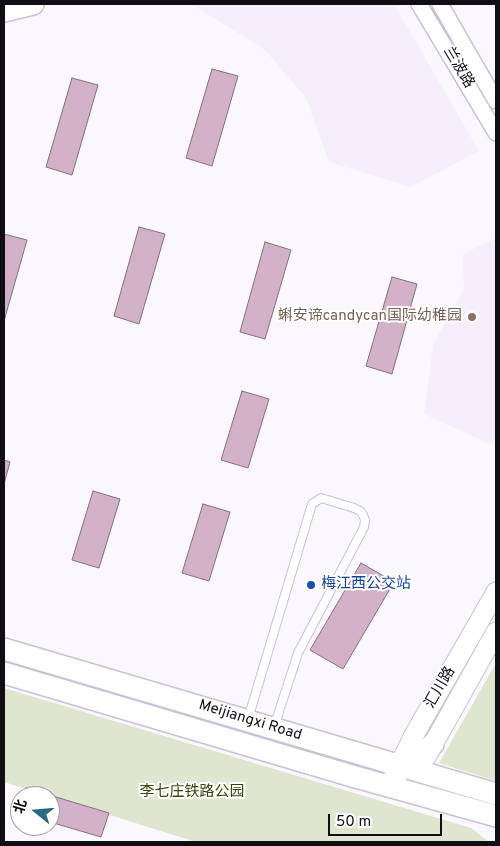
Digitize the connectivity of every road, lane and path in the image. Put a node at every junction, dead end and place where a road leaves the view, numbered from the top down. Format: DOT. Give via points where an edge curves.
graph roads {
  1 [pos="33,4"];
  2 [pos="419,4"];
  3 [pos="440,4"];
  4 [pos="4,11"];
  5 [pos="496,101"];
  6 [pos="496,133"];
  7 [pos="496,592"];
  8 [pos="496,632"];
  9 [pos="4,649"];
  10 [pos="4,673"];
  11 [pos="274,729"];
  12 [pos="244,732"];
  13 [pos="424,739"];
  14 [pos="357,753"];
  15 [pos="402,772"];
  16 [pos="496,794"];
  17 [pos="496,816"];
  1 -- 4 [label="main road"];
  2 -- 6 [label="street, 兰波路"];
  3 -- 5 [label="street, 兰波路"];
  7 -- 13 [label="street, 汇川路"];
  8 -- 13 [label="street, 汇川路"];
  9 -- 12 [label="main road, Meijiangxi Road"];
  10 -- 12 [label="main road, Meijiangxi Road"];
  11 -- 12 [label="main road, Meijiangxi Road"];
  11 -- 12 [label="lane" via="298,653 364,527 365,520 360,511 321,498 312,504"];
  11 -- 14 [label="main road, Meijiangxi Road"];
  12 -- 15 [label="main road, Meijiangxi Road" via="352,776"];
  13 -- 14 [label="street" via="379,753"];
  13 -- 15 [label="main road" via="423,755"];
  14 -- 15 [label="main road, Meijiangxi Road"];
  15 -- 16 [label="main road, Meijiangxi Road"];
  15 -- 17 [label="main road, Meijiangxi Road" via="410,792"];
}
